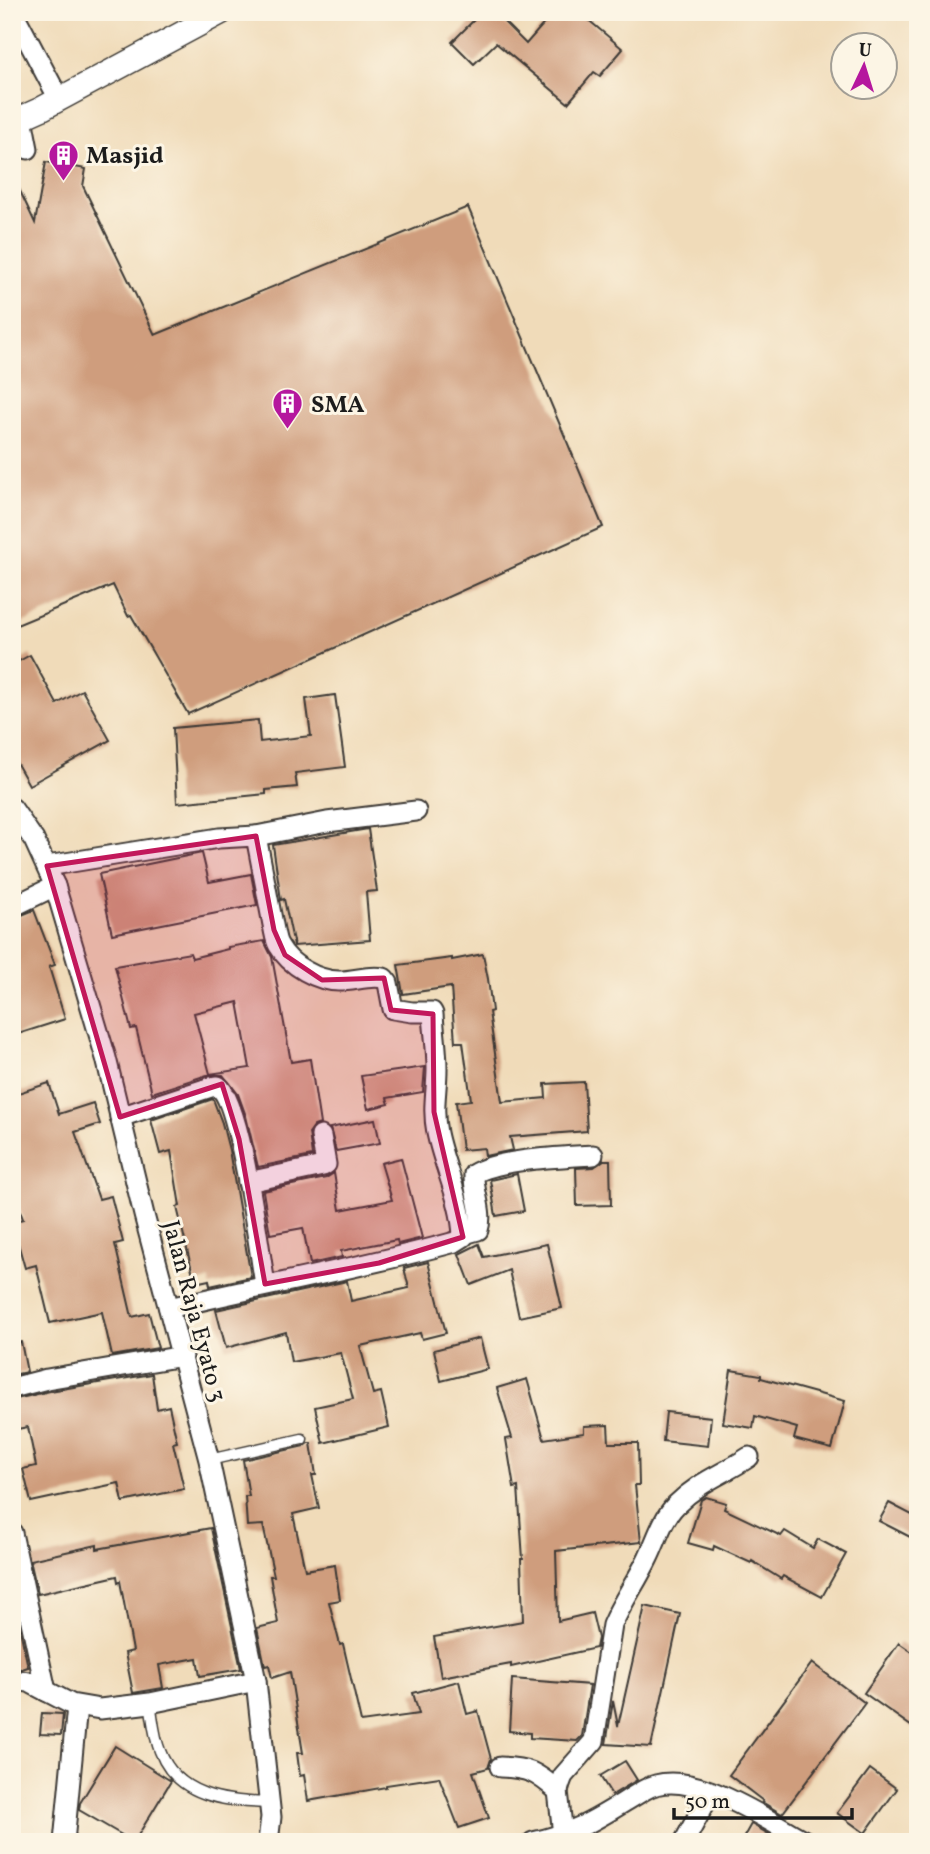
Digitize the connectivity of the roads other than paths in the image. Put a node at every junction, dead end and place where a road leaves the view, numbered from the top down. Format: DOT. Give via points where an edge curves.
graph roads {
  1 [pos="13,12"];
  2 [pos="222,12"];
  3 [pos="59,99"];
  4 [pos="17,120"];
  5 [pos="28,149"];
  6 [pos="12,808"];
  7 [pos="416,811"];
  8 [pos="256,836"];
  9 [pos="47,866"];
  10 [pos="55,886"];
  11 [pos="12,907"];
  12 [pos="120,1117"];
  13 [pos="321,1136"];
  14 [pos="593,1155"];
  15 [pos="248,1182"];
  16 [pos="464,1234"];
  17 [pos="265,1284"];
  18 [pos="169,1308"];
  19 [pos="183,1356"];
  20 [pos="12,1388"];
  21 [pos="302,1439"];
  22 [pos="748,1457"];
  23 [pos="209,1460"];
  24 [pos="12,1533"];
  25 [pos="12,1680"];
  26 [pos="256,1681"];
  27 [pos="46,1691"];
  28 [pos="150,1703"];
  29 [pos="77,1706"];
  30 [pos="500,1767"];
  31 [pos="558,1791"];
  32 [pos="711,1792"];
  33 [pos="270,1803"];
  34 [pos="563,1835"];
  35 [pos="64,1842"];
  36 [pos="268,1842"];
  37 [pos="533,1842"];
  38 [pos="684,1842"];
  39 [pos="807,1842"];
  1 -- 3 [label="street"];
  2 -- 3 [label="street"];
  3 -- 4 [label="street"];
  4 -- 5 [label="street"];
  6 -- 9 [label="street, Jalan Raja Eyato 3"];
  7 -- 8 [label="street"];
  8 -- 9 [label="street"];
  8 -- 16 [label="street" via="274,930 285,955 322,980 384,978 393,1009 432,1012 436,1122"];
  9 -- 10 [label="street, Jalan Raja Eyato 3"];
  10 -- 11 [label="street"];
  10 -- 12 [label="street, Jalan Raja Eyato 3"];
  12 -- 15 [label="street" via="218,1086 229,1102"];
  12 -- 18 [label="street, Jalan Raja Eyato 3"];
  13 -- 15 [label="street" via="323,1166"];
  14 -- 16 [label="street" via="482,1169 474,1174 480,1225"];
  15 -- 17 [label="street"];
  16 -- 17 [label="street" via="455,1242 379,1262"];
  17 -- 18 [label="street"];
  18 -- 19 [label="street, Jalan Raja Eyato 3"];
  19 -- 20 [label="street"];
  19 -- 23 [label="street, Jalan Raja Eyato 3"];
  21 -- 23 [label="lane"];
  22 -- 31 [label="street" via="709,1479 674,1506 666,1518 612,1625 594,1741 563,1776"];
  23 -- 26 [label="street, Jalan Raja Eyato 3"];
  24 -- 27 [label="street"];
  25 -- 27 [label="street"];
  26 -- 28 [label="street"];
  26 -- 33 [label="street, Jalan Raja Eyato 3"];
  27 -- 29 [label="street"];
  28 -- 29 [label="street" via="100,1709"];
  28 -- 33 [label="lane" via="159,1751 177,1777 208,1796"];
  29 -- 35 [label="street"];
  30 -- 31 [label="street" via="525,1768"];
  31 -- 34 [label="street"];
  32 -- 34 [label="street" via="682,1782 664,1782"];
  32 -- 38 [label="street"];
  32 -- 39 [label="street"];
  33 -- 36 [label="street, Jalan Raja Eyato 3"];
  34 -- 37 [label="street"];
}
